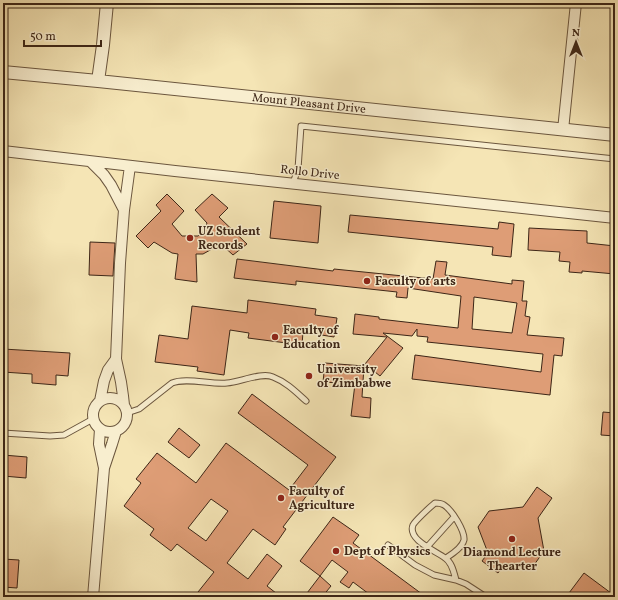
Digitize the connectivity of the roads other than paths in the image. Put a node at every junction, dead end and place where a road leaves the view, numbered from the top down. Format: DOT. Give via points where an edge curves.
graph roads {
  1 [pos="107,3"];
  2 [pos="576,3"];
  3 [pos="3,72"];
  4 [pos="98,81"];
  5 [pos="563,130"];
  6 [pos="615,135"];
  7 [pos="3,151"];
  8 [pos="615,159"];
  9 [pos="91,162"];
  10 [pos="130,166"];
  11 [pos="293,183"];
  12 [pos="124,210"];
  13 [pos="615,218"];
  14 [pos="116,359"];
  15 [pos="100,401"];
  16 [pos="306,401"];
  17 [pos="125,409"];
  18 [pos="93,419"];
  19 [pos="100,429"];
  20 [pos="116,431"];
  21 [pos="3,433"];
  22 [pos="104,468"];
  23 [pos="454,516"];
  24 [pos="388,546"];
  25 [pos="427,547"];
  26 [pos="446,558"];
  27 [pos="456,580"];
  28 [pos="3,596"];
  29 [pos="18,597"];
  30 [pos="93,597"];
  31 [pos="486,597"];
  1 -- 4 [label="street"];
  2 -- 5 [label="street"];
  3 -- 4 [label="street, Mount Pleasant Drive"];
  4 -- 5 [label="street, Mount Pleasant Drive"];
  5 -- 6 [label="street, Mount Pleasant Drive"];
  7 -- 9 [label="street, Rollo Drive"];
  8 -- 11 [label="lane" via="301,126 298,169"];
  9 -- 10 [label="street, Rollo Drive"];
  9 -- 12 [label="street" via="104,174"];
  10 -- 11 [label="street, Rollo Drive"];
  10 -- 12 [label="street"];
  11 -- 13 [label="street, Rollo Drive"];
  12 -- 14 [label="street"];
  14 -- 15 [label="street" via="108,370"];
  14 -- 17 [label="street"];
  15 -- 17 [label="street" via="113,398 119,400"];
  15 -- 18 [label="street" via="95,406"];
  16 -- 17 [label="lane" via="272,376 264,376 226,383 176,381 138,409"];
  17 -- 20 [label="street" via="126,422"];
  18 -- 19 [label="street"];
  18 -- 21 [label="lane" via="64,435"];
  19 -- 20 [label="street"];
  19 -- 22 [label="street" via="98,444"];
  20 -- 22 [label="street"];
  22 -- 30 [label="street"];
  23 -- 25 [label="lane"];
  23 -- 25 [label="lane" via="444,504 435,503 413,524 414,536"];
  23 -- 26 [label="lane" via="462,528 464,540 459,548"];
  24 -- 27 [label="lane" via="434,575"];
  25 -- 26 [label="lane"];
  26 -- 27 [label="lane"];
  27 -- 31 [label="lane"];
  28 -- 29 [label="lane"];
}
